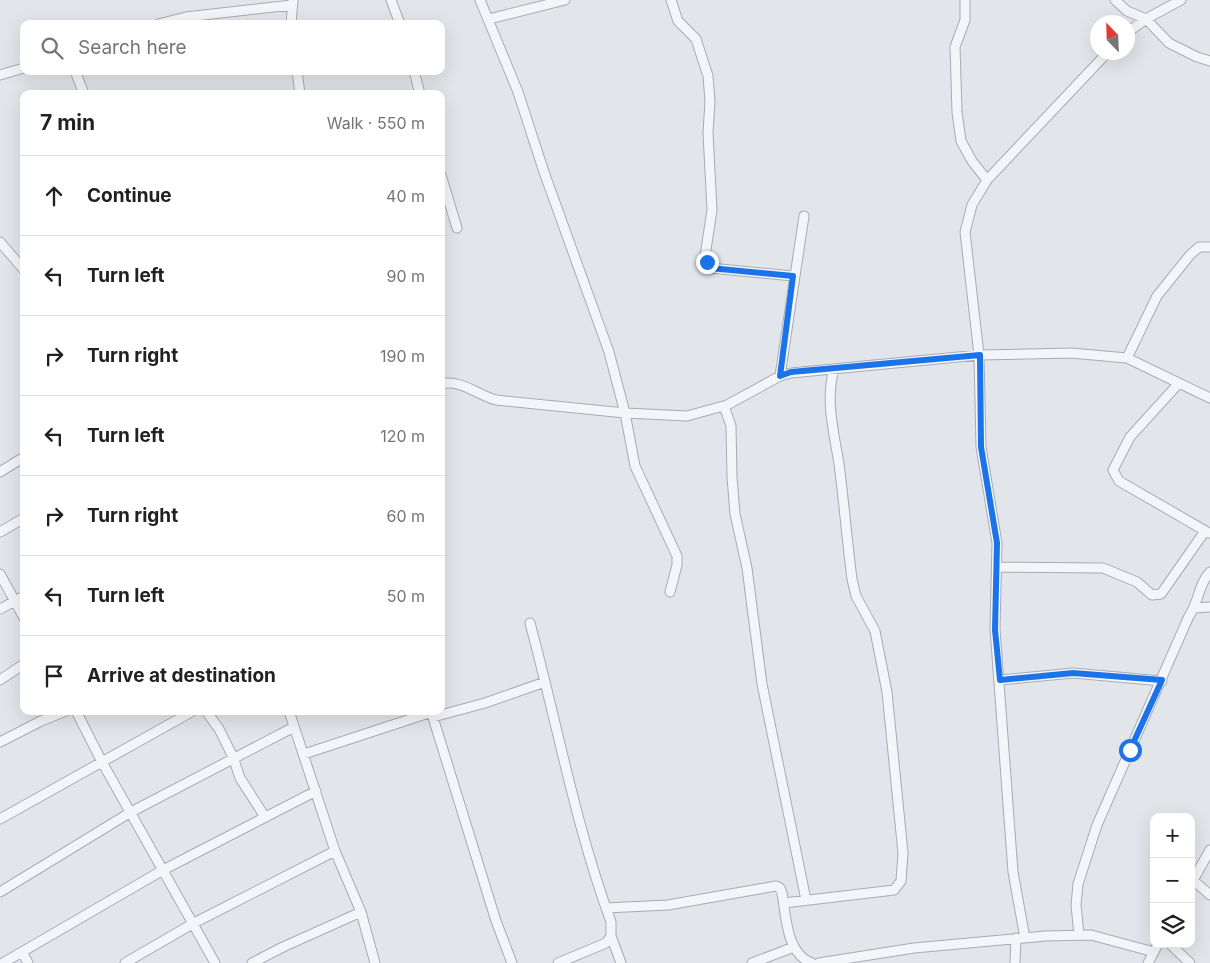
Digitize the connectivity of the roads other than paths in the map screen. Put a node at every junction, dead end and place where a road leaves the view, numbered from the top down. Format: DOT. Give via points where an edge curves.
graph roads {
  1 [pos="391,0"];
  2 [pos="480,0"];
  3 [pos="565,0"];
  4 [pos="671,0"];
  5 [pos="965,0"];
  6 [pos="1115,0"];
  7 [pos="1181,0"];
  8 [pos="292,2"];
  9 [pos="490,19"];
  10 [pos="1146,19"];
  11 [pos="174,20"];
  12 [pos="291,20"];
  13 [pos="398,20"];
  14 [pos="1135,27"];
  15 [pos="1100,60"];
  16 [pos="1210,61"];
  17 [pos="20,69"];
  18 [pos="0,75"];
  19 [pos="77,75"];
  20 [pos="298,75"];
  21 [pos="415,75"];
  22 [pos="82,90"];
  23 [pos="299,90"];
  24 [pos="419,90"];
  25 [pos="987,180"];
  26 [pos="445,188"];
  27 [pos="804,216"];
  28 [pos="457,228"];
  29 [pos="0,242"];
  30 [pos="1210,247"];
  31 [pos="20,265"];
  32 [pos="793,276"];
  33 [pos="980,355"];
  34 [pos="1127,358"];
  35 [pos="834,369"];
  36 [pos="780,376"];
  37 [pos="1179,383"];
  38 [pos="445,384"];
  39 [pos="1210,398"];
  40 [pos="724,406"];
  41 [pos="625,413"];
  42 [pos="20,460"];
  43 [pos="0,472"];
  44 [pos="20,520"];
  45 [pos="0,532"];
  46 [pos="1208,532"];
  47 [pos="997,567"];
  48 [pos="1210,572"];
  49 [pos="0,574"];
  50 [pos="670,592"];
  51 [pos="20,598"];
  52 [pos="14,602"];
  53 [pos="1210,607"];
  54 [pos="1195,608"];
  55 [pos="0,609"];
  56 [pos="20,612"];
  57 [pos="530,622"];
  58 [pos="20,667"];
  59 [pos="0,680"];
  60 [pos="1000,680"];
  61 [pos="1162,680"];
  62 [pos="545,682"];
  63 [pos="445,711"];
  64 [pos="56,715"];
  65 [pos="78,715"];
  66 [pos="186,715"];
  67 [pos="209,715"];
  68 [pos="290,715"];
  69 [pos="429,715"];
  70 [pos="432,715"];
  71 [pos="294,727"];
  72 [pos="0,742"];
  73 [pos="304,754"];
  74 [pos="233,757"];
  75 [pos="102,762"];
  76 [pos="316,791"];
  77 [pos="131,812"];
  78 [pos="264,817"];
  79 [pos="0,818"];
  80 [pos="1210,850"];
  81 [pos="335,851"];
  82 [pos="163,870"];
  83 [pos="1195,877"];
  84 [pos="1195,884"];
  85 [pos="0,892"];
  86 [pos="1210,895"];
  87 [pos="806,900"];
  88 [pos="784,903"];
  89 [pos="606,908"];
  90 [pos="361,912"];
  91 [pos="194,922"];
  92 [pos="1079,935"];
  93 [pos="611,936"];
  94 [pos="1021,938"];
  95 [pos="794,947"];
  96 [pos="1150,947"];
  97 [pos="1156,948"];
  98 [pos="1174,948"];
  99 [pos="22,952"];
  100 [pos="808,962"];
  101 [pos="2,963"];
  102 [pos="28,963"];
  103 [pos="125,963"];
  104 [pos="216,963"];
  105 [pos="252,963"];
  106 [pos="374,963"];
  107 [pos="512,963"];
  108 [pos="558,963"];
  109 [pos="621,963"];
  110 [pos="752,963"];
  111 [pos="819,963"];
  112 [pos="1015,963"];
  113 [pos="1148,963"];
  114 [pos="1190,963"];
  1 -- 13 [label="street"];
  2 -- 9 [label="street"];
  3 -- 9 [label="street"];
  4 -- 32 [label="street" via="678,21 696,39 708,76 712,210 707,262 710,268"];
  5 -- 25 [label="street" via="964,20 956,48 957,112 961,141"];
  6 -- 10 [label="street" via="1127,11"];
  7 -- 10 [label="street"];
  8 -- 11 [label="street"];
  8 -- 12 [label="street"];
  9 -- 41 [label="street" via="609,352"];
  10 -- 14 [label="street"];
  10 -- 16 [label="street" via="1169,43"];
  15 -- 25 [label="street"];
  17 -- 18 [label="street"];
  19 -- 22 [label="street"];
  20 -- 23 [label="street"];
  21 -- 24 [label="street"];
  25 -- 33 [label="street" via="972,205 965,232"];
  26 -- 28 [label="street"];
  27 -- 32 [label="street"];
  29 -- 31 [label="street"];
  30 -- 34 [label="street" via="1199,248 1190,255 1157,296"];
  32 -- 36 [label="street"];
  33 -- 34 [label="street" via="1071,353"];
  33 -- 35 [label="street"];
  33 -- 47 [label="street" via="981,447 997,543"];
  34 -- 37 [label="street"];
  35 -- 36 [label="street" via="791,372"];
  35 -- 87 [label="street" via="829,392 830,415 852,579 856,596 875,631 886,692 903,853 901,881 894,890"];
  36 -- 40 [label="street"];
  37 -- 39 [label="street"];
  37 -- 46 [label="street" via="1130,437 1113,470 1119,481"];
  38 -- 41 [label="street" via="457,382 496,400"];
  40 -- 41 [label="street" via="688,416"];
  40 -- 87 [label="street" via="731,426 735,514 747,568 762,684"];
  41 -- 50 [label="street" via="635,466 677,556"];
  42 -- 43 [label="street"];
  44 -- 45 [label="street"];
  46 -- 47 [label="street" via="1157,596 1137,582 1103,568"];
  47 -- 60 [label="street" via="995,630"];
  48 -- 54 [label="street" via="1198,592"];
  49 -- 52 [label="street"];
  51 -- 52 [label="street"];
  52 -- 55 [label="street"];
  52 -- 56 [label="street"];
  53 -- 54 [label="street"];
  54 -- 61 [label="street"];
  57 -- 62 [label="street"];
  58 -- 59 [label="street"];
  60 -- 61 [label="street" via="1073,673"];
  60 -- 94 [label="street" via="1013,872"];
  61 -- 92 [label="street" via="1097,824 1081,875 1076,905"];
  62 -- 63 [label="street" via="485,703"];
  62 -- 89 [label="street" via="576,814"];
  64 -- 72 [label="street"];
  65 -- 75 [label="street"];
  66 -- 75 [label="street"];
  67 -- 74 [label="street"];
  68 -- 71 [label="street"];
  69 -- 73 [label="street"];
  70 -- 107 [label="street"];
  71 -- 73 [label="street"];
  71 -- 74 [label="street"];
  73 -- 76 [label="street"];
  74 -- 77 [label="street"];
  74 -- 78 [label="street" via="240,778"];
  75 -- 77 [label="street"];
  75 -- 79 [label="street"];
  76 -- 78 [label="street"];
  76 -- 81 [label="street"];
  77 -- 82 [label="street"];
  77 -- 85 [label="street"];
  78 -- 82 [label="street"];
  80 -- 83 [label="street"];
  81 -- 90 [label="street"];
  81 -- 91 [label="street"];
  82 -- 91 [label="street"];
  82 -- 99 [label="street"];
  84 -- 86 [label="street"];
  87 -- 88 [label="street"];
  88 -- 89 [label="street" via="780,888 776,886 668,905"];
  88 -- 95 [label="street"];
  89 -- 93 [label="street"];
  90 -- 105 [label="street"];
  90 -- 106 [label="street"];
  91 -- 103 [label="street"];
  91 -- 104 [label="street"];
  92 -- 94 [label="street"];
  92 -- 96 [label="street" via="1091,934"];
  93 -- 108 [label="street" via="598,948"];
  93 -- 109 [label="street"];
  94 -- 111 [label="street" via="914,948"];
  94 -- 112 [label="street"];
  95 -- 100 [label="street"];
  95 -- 110 [label="street"];
  97 -- 113 [label="street"];
  98 -- 114 [label="street"];
  99 -- 101 [label="street"];
  99 -- 102 [label="street"];
}
